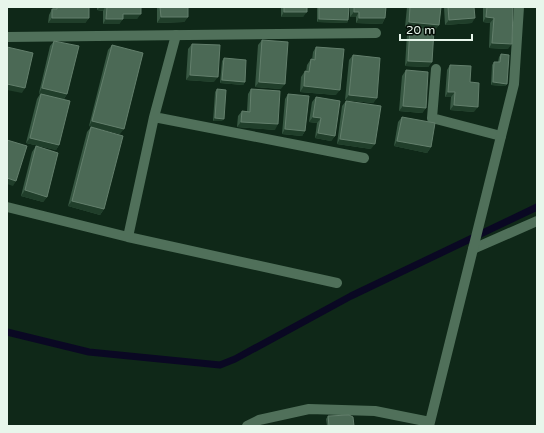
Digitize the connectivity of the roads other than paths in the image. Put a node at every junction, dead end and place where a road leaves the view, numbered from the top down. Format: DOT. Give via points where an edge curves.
graph roads {
  1 [pos="519,7"];
  2 [pos="376,33"];
  3 [pos="176,35"];
  4 [pos="7,37"];
  5 [pos="436,68"];
  6 [pos="154,116"];
  7 [pos="501,136"];
  8 [pos="364,158"];
  9 [pos="7,207"];
  10 [pos="537,221"];
  11 [pos="128,237"];
  12 [pos="473,249"];
  13 [pos="337,283"];
  14 [pos="430,424"];
  15 [pos="247,426"];
  1 -- 7 [label="street" via="514,84"];
  2 -- 3 [label="street"];
  3 -- 4 [label="street"];
  3 -- 6 [label="street"];
  5 -- 7 [label="street" via="432,118"];
  6 -- 8 [label="street"];
  6 -- 11 [label="street"];
  7 -- 12 [label="street"];
  9 -- 11 [label="street"];
  10 -- 12 [label="street"];
  11 -- 13 [label="street"];
  12 -- 14 [label="street"];
  14 -- 15 [label="street" via="375,411 309,409 258,420"];
}
